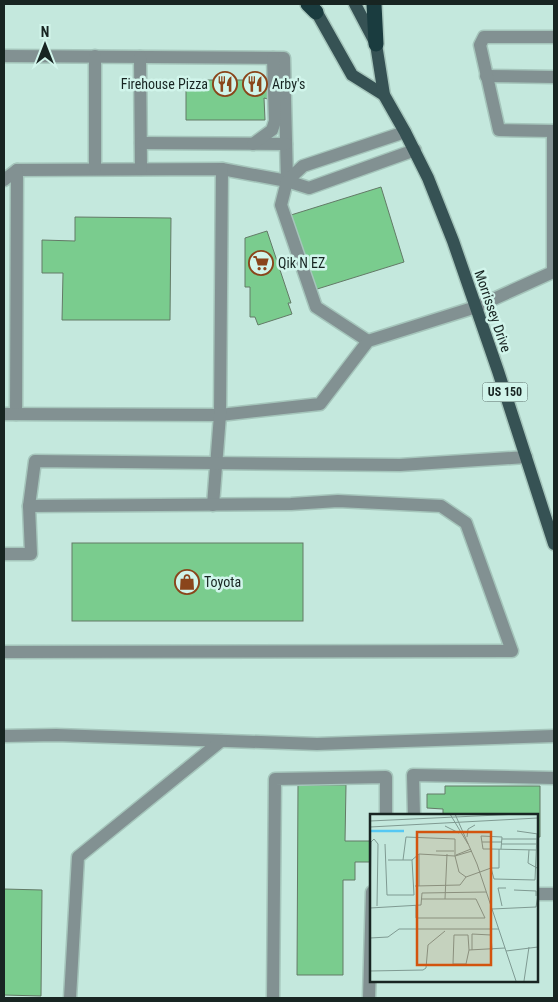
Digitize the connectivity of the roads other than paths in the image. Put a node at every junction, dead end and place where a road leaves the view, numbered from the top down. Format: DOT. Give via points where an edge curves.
graph roads {
  1 [pos="355,4"];
  2 [pos="374,4"];
  3 [pos="312,6"];
  4 [pos="554,37"];
  5 [pos="376,44"];
  6 [pos="4,56"];
  7 [pos="95,56"];
  8 [pos="140,57"];
  9 [pos="273,58"];
  10 [pos="486,76"];
  11 [pos="554,77"];
  12 [pos="384,95"];
  13 [pos="554,131"];
  14 [pos="405,132"];
  15 [pos="141,143"];
  16 [pos="253,144"];
  17 [pos="286,144"];
  18 [pos="415,150"];
  19 [pos="95,169"];
  20 [pos="141,169"];
  21 [pos="222,169"];
  22 [pos="17,170"];
  23 [pos="4,180"];
  24 [pos="287,181"];
  25 [pos="554,274"];
  26 [pos="476,307"];
  27 [pos="368,342"];
  28 [pos="10,414"];
  29 [pos="220,416"];
  30 [pos="526,457"];
  31 [pos="216,463"];
  32 [pos="213,505"];
  33 [pos="30,506"];
  34 [pos="554,544"];
  35 [pos="4,554"];
  36 [pos="4,652"];
  37 [pos="4,736"];
  38 [pos="554,736"];
  39 [pos="221,741"];
  40 [pos="554,778"];
  41 [pos="386,814"];
  42 [pos="414,814"];
  43 [pos="538,894"];
  44 [pos="554,894"];
  45 [pos="370,982"];
  46 [pos="70,998"];
  47 [pos="273,998"];
  48 [pos="370,998"];
  1 -- 5 [label="main road, Morrissey Drive / US 150"];
  2 -- 5 [label="highway"];
  3 -- 12 [label="main road, Morrissey Drive / US 150" via="352,75"];
  4 -- 10 [label="lane" via="484,37 480,45"];
  5 -- 12 [label="main road, Morrissey Drive / US 150"];
  6 -- 7 [label="lane"];
  7 -- 8 [label="lane"];
  7 -- 19 [label="lane"];
  8 -- 9 [label="lane"];
  8 -- 15 [label="lane"];
  9 -- 16 [label="lane" via="275,121 272,130"];
  9 -- 17 [label="lane" via="284,58"];
  10 -- 11 [label="lane"];
  10 -- 13 [label="lane" via="499,130"];
  12 -- 14 [label="main road, Morrissey Drive / US 150"];
  13 -- 25 [label="lane"];
  14 -- 18 [label="main road, Morrissey Drive / US 150"];
  14 -- 24 [label="lane" via="304,166"];
  15 -- 16 [label="lane"];
  15 -- 20 [label="lane"];
  16 -- 17 [label="lane"];
  17 -- 24 [label="lane"];
  18 -- 24 [label="lane" via="310,188"];
  18 -- 26 [label="main road, Morrissey Drive / US 150" via="438,200"];
  19 -- 20 [label="lane"];
  19 -- 22 [label="lane"];
  20 -- 21 [label="lane"];
  21 -- 24 [label="lane"];
  21 -- 29 [label="lane"];
  22 -- 23 [label="lane"];
  22 -- 28 [label="lane"];
  24 -- 27 [label="lane" via="281,205 316,307"];
  25 -- 26 [label="lane"];
  26 -- 27 [label="lane"];
  26 -- 30 [label="main road, Morrissey Drive / US 150"];
  27 -- 29 [label="lane" via="320,404"];
  28 -- 29 [label="lane"];
  29 -- 31 [label="lane"];
  30 -- 31 [label="lane" via="400,465"];
  30 -- 34 [label="main road, Morrissey Drive / US 150"];
  31 -- 32 [label="lane"];
  31 -- 33 [label="lane" via="35,461"];
  32 -- 33 [label="lane"];
  32 -- 36 [label="lane" via="338,501 441,506 466,523 512,651"];
  33 -- 35 [label="lane" via="31,554"];
  37 -- 39 [label="lane"];
  38 -- 39 [label="lane" via="317,744"];
  39 -- 46 [label="lane" via="78,857"];
  40 -- 42 [label="lane" via="414,775"];
  41 -- 47 [label="lane" via="386,777 275,780"];
  43 -- 44 [label="lane"];
  45 -- 48 [label="lane"];
}
